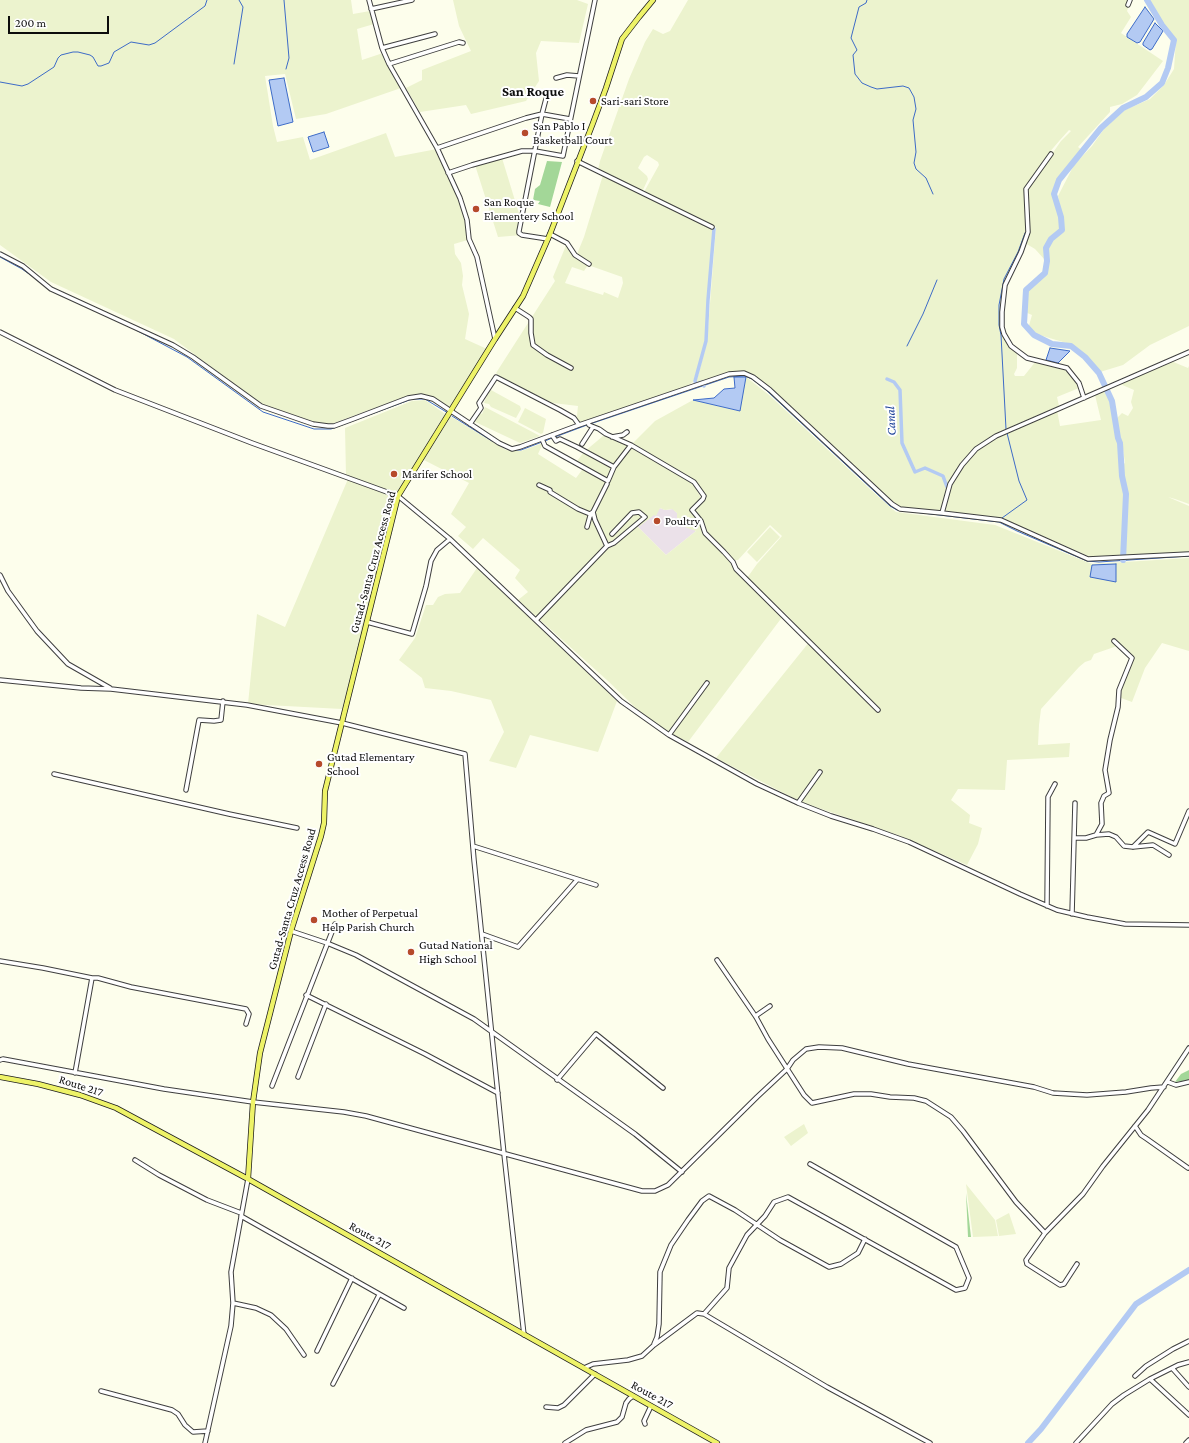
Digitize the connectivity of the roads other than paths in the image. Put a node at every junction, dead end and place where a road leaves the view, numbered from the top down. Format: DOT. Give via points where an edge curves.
graph roads {
  1 [pos="369,0"];
  2 [pos="412,0"];
  3 [pos="595,0"];
  4 [pos="654,0"];
  5 [pos="1130,0"];
  6 [pos="1128,5"];
  7 [pos="371,9"];
  8 [pos="435,34"];
  9 [pos="463,43"];
  10 [pos="382,48"];
  11 [pos="389,64"];
  12 [pos="579,76"];
  13 [pos="556,78"];
  14 [pos="547,95"];
  15 [pos="542,114"];
  16 [pos="570,119"];
  17 [pos="437,148"];
  18 [pos="535,151"];
  19 [pos="1051,154"];
  20 [pos="578,161"];
  21 [pos="448,174"];
  22 [pos="712,227"];
  23 [pos="549,237"];
  24 [pos="0,254"];
  25 [pos="589,264"];
  26 [pos="515,308"];
  27 [pos="0,332"];
  28 [pos="495,339"];
  29 [pos="1189,352"];
  30 [pos="571,368"];
  31 [pos="1084,398"];
  32 [pos="450,412"];
  33 [pos="588,422"];
  34 [pos="470,424"];
  35 [pos="579,425"];
  36 [pos="593,427"];
  37 [pos="627,432"];
  38 [pos="552,435"];
  39 [pos="612,437"];
  40 [pos="542,439"];
  41 [pos="582,444"];
  42 [pos="631,445"];
  43 [pos="614,467"];
  44 [pos="607,484"];
  45 [pos="539,485"];
  46 [pos="398,496"];
  47 [pos="593,512"];
  48 [pos="942,513"];
  49 [pos="588,527"];
  50 [pos="612,534"];
  51 [pos="450,539"];
  52 [pos="607,546"];
  53 [pos="1189,554"];
  54 [pos="0,574"];
  55 [pos="536,620"];
  56 [pos="366,622"];
  57 [pos="1114,641"];
  58 [pos="0,680"];
  59 [pos="707,682"];
  60 [pos="111,689"];
  61 [pos="223,702"];
  62 [pos="878,710"];
  63 [pos="342,723"];
  64 [pos="669,735"];
  65 [pos="820,772"];
  66 [pos="54,774"];
  67 [pos="1055,784"];
  68 [pos="186,790"];
  69 [pos="798,803"];
  70 [pos="1075,803"];
  71 [pos="1189,811"];
  72 [pos="297,828"];
  73 [pos="1096,835"];
  74 [pos="1074,838"];
  75 [pos="473,846"];
  76 [pos="1133,847"];
  77 [pos="1169,855"];
  78 [pos="577,880"];
  79 [pos="596,886"];
  80 [pos="1047,906"];
  81 [pos="1072,914"];
  82 [pos="335,924"];
  83 [pos="1189,924"];
  84 [pos="291,931"];
  85 [pos="482,934"];
  86 [pos="327,943"];
  87 [pos="717,960"];
  88 [pos="0,961"];
  89 [pos="92,978"];
  90 [pos="306,995"];
  91 [pos="326,1004"];
  92 [pos="770,1006"];
  93 [pos="756,1018"];
  94 [pos="246,1024"];
  95 [pos="492,1031"];
  96 [pos="1189,1048"];
  97 [pos="0,1060"];
  98 [pos="787,1069"];
  99 [pos="75,1073"];
  100 [pos="0,1077"];
  101 [pos="298,1077"];
  102 [pos="557,1080"];
  103 [pos="1168,1082"];
  104 [pos="1189,1082"];
  105 [pos="272,1086"];
  106 [pos="663,1088"];
  107 [pos="1161,1088"];
  108 [pos="498,1093"];
  109 [pos="253,1102"];
  110 [pos="1135,1126"];
  111 [pos="504,1154"];
  112 [pos="135,1160"];
  113 [pos="810,1164"];
  114 [pos="1188,1168"];
  115 [pos="682,1172"];
  116 [pos="248,1179"];
  117 [pos="241,1215"];
  118 [pos="756,1225"];
  119 [pos="1045,1233"];
  120 [pos="865,1240"];
  121 [pos="1077,1264"];
  122 [pos="352,1278"];
  123 [pos="379,1295"];
  124 [pos="233,1303"];
  125 [pos="404,1308"];
  126 [pos="704,1314"];
  127 [pos="524,1335"];
  128 [pos="659,1338"];
  129 [pos="1189,1341"];
  130 [pos="317,1351"];
  131 [pos="304,1355"];
  132 [pos="1189,1362"];
  133 [pos="584,1368"];
  134 [pos="1172,1368"];
  135 [pos="595,1374"];
  136 [pos="1135,1376"];
  137 [pos="1150,1379"];
  138 [pos="333,1384"];
  139 [pos="1189,1387"];
  140 [pos="101,1391"];
  141 [pos="634,1396"];
  142 [pos="651,1406"];
  143 [pos="546,1407"];
  144 [pos="1189,1415"];
  145 [pos="645,1424"];
  146 [pos="208,1431"];
  147 [pos="1189,1440"];
  148 [pos="205,1443"];
  149 [pos="565,1443"];
  150 [pos="718,1443"];
  151 [pos="930,1443"];
  152 [pos="1076,1443"];
  153 [pos="1186,1443"];
  1 -- 7 [label="street"];
  2 -- 7 [label="street"];
  3 -- 12 [label="street"];
  4 -- 20 [label="main road, Gutad-Santa Cruz Access Road" via="622,39"];
  5 -- 6 [label="street"];
  7 -- 10 [label="street"];
  8 -- 10 [label="street"];
  9 -- 11 [label="street" via="459,42"];
  10 -- 11 [label="street"];
  11 -- 17 [label="street"];
  12 -- 13 [label="street" via="567,74"];
  12 -- 16 [label="street"];
  14 -- 15 [label="street"];
  15 -- 16 [label="street"];
  15 -- 17 [label="street"];
  15 -- 18 [label="street"];
  16 -- 18 [label="street" via="563,156"];
  17 -- 21 [label="street"];
  18 -- 21 [label="street" via="502,156"];
  18 -- 23 [label="street" via="519,233"];
  19 -- 31 [label="street" via="1026,189 1028,232 1005,285 1002,327 1011,346 1027,358 1067,368 1079,383"];
  20 -- 22 [label="street"];
  20 -- 23 [label="main road, Gutad-Santa Cruz Access Road"];
  21 -- 28 [label="street" via="467,220 469,239 476,257"];
  23 -- 25 [label="street" via="568,243 575,255"];
  23 -- 26 [label="main road, Gutad-Santa Cruz Access Road" via="526,290"];
  24 -- 32 [label="street" via="23,266 51,289 173,346 193,357 261,406 289,416 313,424 334,426 408,398 421,396 433,399"];
  26 -- 28 [label="main road, Gutad-Santa Cruz Access Road"];
  26 -- 30 [label="street" via="531,320 533,345"];
  27 -- 46 [label="street" via="116,390"];
  28 -- 32 [label="main road, Gutad-Santa Cruz Access Road"];
  29 -- 31 [label="street"];
  31 -- 48 [label="street" via="1038,416 996,436 976,449 950,484"];
  32 -- 34 [label="street"];
  32 -- 46 [label="main road, Gutad-Santa Cruz Access Road"];
  33 -- 35 [label="street"];
  33 -- 36 [label="street"];
  33 -- 48 [label="street" via="729,374 744,373 770,390 892,504 900,509"];
  34 -- 35 [label="street" via="496,377 574,418"];
  34 -- 40 [label="street" via="499,444 512,449"];
  35 -- 38 [label="street"];
  36 -- 39 [label="street"];
  36 -- 41 [label="street"];
  37 -- 39 [label="street"];
  38 -- 40 [label="street"];
  38 -- 43 [label="street" via="556,441 560,439"];
  39 -- 42 [label="street"];
  40 -- 43 [label="street" via="545,446 608,481"];
  42 -- 43 [label="street"];
  42 -- 62 [label="street" via="694,482 704,496 692,510 701,521 705,533 733,562 736,569"];
  44 -- 47 [label="street"];
  45 -- 47 [label="street" via="578,509 590,514"];
  46 -- 51 [label="street"];
  46 -- 56 [label="main road, Gutad-Santa Cruz Access Road"];
  47 -- 49 [label="street"];
  47 -- 52 [label="street"];
  48 -- 53 [label="street" via="1002,520 1088,559"];
  50 -- 52 [label="street" via="632,513 639,512 645,517 634,528"];
  51 -- 55 [label="street"];
  51 -- 56 [label="street" via="437,550 431,561 412,634"];
  52 -- 55 [label="street"];
  54 -- 60 [label="street" via="8,591 37,631 68,664"];
  55 -- 64 [label="street" via="621,701"];
  56 -- 63 [label="main road, Gutad-Santa Cruz Access Road"];
  57 -- 73 [label="street" via="1132,658 1119,690 1106,770 1109,793 1104,796 1101,803 1102,824"];
  58 -- 60 [label="street"];
  59 -- 64 [label="street"];
  60 -- 61 [label="street"];
  61 -- 63 [label="street"];
  61 -- 68 [label="street" via="221,720 199,720"];
  63 -- 75 [label="street" via="465,754"];
  63 -- 84 [label="main road, Gutad-Santa Cruz Access Road" via="324,791 324,823 321,836"];
  64 -- 69 [label="street" via="757,784"];
  65 -- 69 [label="street"];
  66 -- 72 [label="street"];
  67 -- 80 [label="street" via="1048,797"];
  69 -- 80 [label="street" via="909,842"];
  70 -- 74 [label="street"];
  71 -- 76 [label="street" via="1175,844 1148,832"];
  73 -- 74 [label="street"];
  73 -- 76 [label="street" via="1113,835 1124,846"];
  74 -- 81 [label="street"];
  75 -- 78 [label="street"];
  75 -- 85 [label="street"];
  76 -- 77 [label="street" via="1153,845"];
  78 -- 79 [label="street"];
  78 -- 85 [label="street" via="518,947"];
  80 -- 81 [label="street"];
  81 -- 83 [label="street" via="1125,924"];
  82 -- 86 [label="street"];
  84 -- 86 [label="street"];
  84 -- 109 [label="main road, Gutad-Santa Cruz Access Road" via="260,1053"];
  85 -- 95 [label="street"];
  86 -- 90 [label="street"];
  86 -- 95 [label="street" via="356,956"];
  87 -- 93 [label="street"];
  88 -- 89 [label="street"];
  89 -- 94 [label="street" via="246,1009 249,1014"];
  89 -- 99 [label="street"];
  90 -- 91 [label="street"];
  90 -- 105 [label="street"];
  91 -- 101 [label="street"];
  91 -- 108 [label="street"];
  92 -- 93 [label="street"];
  93 -- 98 [label="street"];
  95 -- 102 [label="street"];
  95 -- 108 [label="street"];
  96 -- 103 [label="street"];
  97 -- 99 [label="street"];
  98 -- 107 [label="street" via="806,1049 842,1048 1053,1093 1087,1095"];
  98 -- 115 [label="street"];
  98 -- 119 [label="street" via="812,1103 854,1094 914,1098 951,1117 1012,1196"];
  99 -- 109 [label="street"];
  100 -- 116 [label="main road, Route 217" via="80,1095 116,1108"];
  102 -- 106 [label="street" via="596,1034"];
  102 -- 115 [label="street" via="635,1134"];
  103 -- 104 [label="street"];
  103 -- 107 [label="street"];
  107 -- 110 [label="street"];
  108 -- 111 [label="street"];
  109 -- 111 [label="street" via="366,1116"];
  109 -- 116 [label="main road, Gutad-Santa Cruz Access Road"];
  110 -- 114 [label="street" via="1147,1140"];
  110 -- 119 [label="street" via="1083,1194"];
  111 -- 115 [label="street" via="642,1191 655,1191 668,1185"];
  111 -- 127 [label="street"];
  112 -- 117 [label="street" via="207,1200"];
  113 -- 120 [label="street" via="956,1247 969,1278 965,1288 956,1290"];
  116 -- 117 [label="street"];
  116 -- 127 [label="main road, Route 217"];
  117 -- 122 [label="street"];
  117 -- 124 [label="street" via="231,1272"];
  118 -- 120 [label="street" via="829,1267 841,1264 858,1253"];
  118 -- 120 [label="street" via="774,1202 788,1197"];
  118 -- 126 [label="street" via="747,1235 729,1268 727,1288"];
  118 -- 128 [label="street" via="709,1196 702,1201 672,1245 660,1272"];
  119 -- 121 [label="street" via="1026,1260 1027,1264 1060,1285 1064,1284"];
  122 -- 123 [label="street"];
  122 -- 130 [label="street"];
  123 -- 125 [label="street"];
  123 -- 138 [label="street"];
  124 -- 131 [label="street" via="256,1308 271,1315 283,1325"];
  124 -- 146 [label="street" via="231,1326"];
  126 -- 128 [label="street" via="697,1313"];
  126 -- 151 [label="street" via="827,1387"];
  127 -- 133 [label="main road, Route 217"];
  128 -- 133 [label="street" via="642,1356 593,1364"];
  129 -- 136 [label="street" via="1146,1366"];
  132 -- 134 [label="street"];
  133 -- 135 [label="main road, Route 217"];
  134 -- 137 [label="street"];
  134 -- 139 [label="street"];
  135 -- 141 [label="main road, Route 217"];
  135 -- 143 [label="street" via="564,1404 558,1408"];
  137 -- 144 [label="street"];
  137 -- 152 [label="street" via="1112,1404"];
  140 -- 146 [label="street" via="172,1410 193,1432"];
  141 -- 142 [label="main road, Route 217"];
  141 -- 149 [label="street" via="626,1403 622,1417 617,1422 586,1430"];
  142 -- 145 [label="street"];
  142 -- 150 [label="main road, Route 217"];
  146 -- 148 [label="street"];
  147 -- 153 [label="street"];
}
